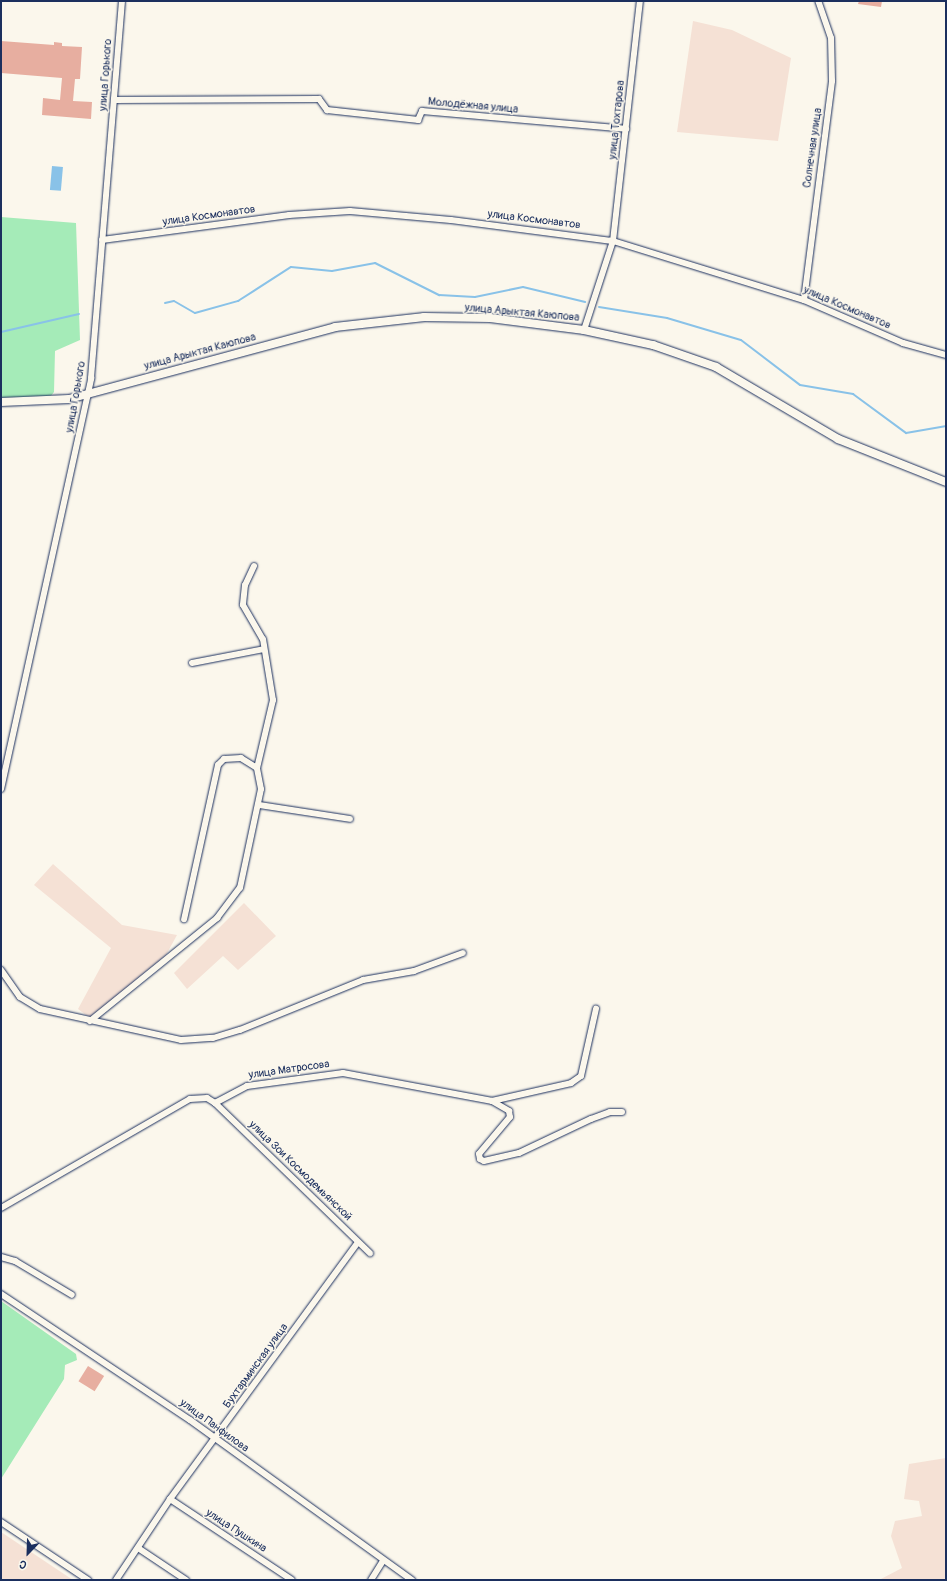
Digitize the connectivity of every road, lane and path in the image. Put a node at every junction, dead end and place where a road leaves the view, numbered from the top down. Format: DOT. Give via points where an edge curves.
graph roads {
  1 [pos="122,1"];
  2 [pos="640,1"];
  3 [pos="818,1"];
  4 [pos="114,100"];
  5 [pos="626,129"];
  6 [pos="102,240"];
  7 [pos="614,241"];
  8 [pos="804,300"];
  9 [pos="584,330"];
  10 [pos="946,355"];
  11 [pos="88,394"];
  12 [pos="1,402"];
  13 [pos="946,482"];
  14 [pos="254,566"];
  15 [pos="264,649"];
  16 [pos="192,663"];
  17 [pos="257,768"];
  18 [pos="1,789"];
  19 [pos="259,804"];
  20 [pos="350,819"];
  21 [pos="184,919"];
  22 [pos="463,953"];
  23 [pos="1,970"];
  24 [pos="596,1009"];
  25 [pos="90,1021"];
  26 [pos="492,1101"];
  27 [pos="215,1103"];
  28 [pos="622,1112"];
  29 [pos="1,1208"];
  30 [pos="358,1242"];
  31 [pos="370,1253"];
  32 [pos="1,1257"];
  33 [pos="1,1294"];
  34 [pos="72,1295"];
  35 [pos="215,1439"];
  36 [pos="170,1499"];
  37 [pos="1,1522"];
  38 [pos="138,1548"];
  39 [pos="383,1561"];
  40 [pos="88,1580"];
  41 [pos="116,1580"];
  42 [pos="186,1580"];
  43 [pos="292,1580"];
  44 [pos="371,1580"];
  45 [pos="412,1580"];
  1 -- 4 [label="street, улица Горького"];
  2 -- 5 [label="street, улица Тохтарова"];
  3 -- 8 [label="street, Солнечная улица" via="831,38 832,81"];
  4 -- 5 [label="street, Молодёжная улица" via="319,99 327,110 418,120 422,111"];
  4 -- 6 [label="street, улица Горького"];
  5 -- 7 [label="street, улица Тохтарова"];
  6 -- 7 [label="street, улица Космонавтов" via="289,215 350,211 451,220"];
  6 -- 11 [label="street, улица Горького"];
  7 -- 8 [label="street, улица Космонавтов"];
  7 -- 9 [label="street, улица Тохтарова"];
  8 -- 10 [label="street, улица Космонавтов" via="903,343"];
  9 -- 11 [label="street, улица Арыктая Каюпова" via="490,318 424,316 336,327"];
  9 -- 13 [label="street, улица Арыктая Каюпова" via="653,345 716,367 838,439"];
  11 -- 12 [label="street, улица Арыктая Каюпова" via="49,402"];
  11 -- 18 [label="street, улица Горького"];
  14 -- 15 [label="street" via="246,585 243,605 257,627"];
  15 -- 16 [label="street"];
  15 -- 17 [label="street" via="273,700"];
  17 -- 19 [label="street" via="261,789"];
  17 -- 21 [label="street" via="241,758 230,757 218,765"];
  19 -- 20 [label="street"];
  19 -- 25 [label="street" via="245,873 232,901 217,918"];
  22 -- 25 [label="street" via="414,971 363,980 240,1030 213,1038 181,1040"];
  23 -- 25 [label="street" via="28,1002 58,1015"];
  24 -- 26 [label="street" via="581,1076 571,1083"];
  26 -- 27 [label="street, улица Матросова" via="343,1073 247,1086"];
  26 -- 28 [label="street" via="509,1110 510,1117 479,1154 480,1159 484,1161 519,1153 591,1119 610,1112"];
  27 -- 29 [label="street" via="207,1098 190,1100"];
  27 -- 30 [label="street, улица Зои Космодемьянской"];
  30 -- 31 [label="street, улица Зои Космодемьянской"];
  30 -- 35 [label="street, Бухтарминская улица"];
  32 -- 34 [label="street" via="15,1261"];
  33 -- 35 [label="street, улица Панфилова"];
  35 -- 36 [label="street, Бухтарминская улица"];
  35 -- 39 [label="street, улица Панфилова"];
  36 -- 38 [label="street, Бухтарминская улица"];
  36 -- 43 [label="street, улица Пушкина"];
  37 -- 40 [label="street"];
  38 -- 41 [label="street, Бухтарминская улица"];
  38 -- 42 [label="street"];
  39 -- 44 [label="street"];
  39 -- 45 [label="street, улица Панфилова"];
}
